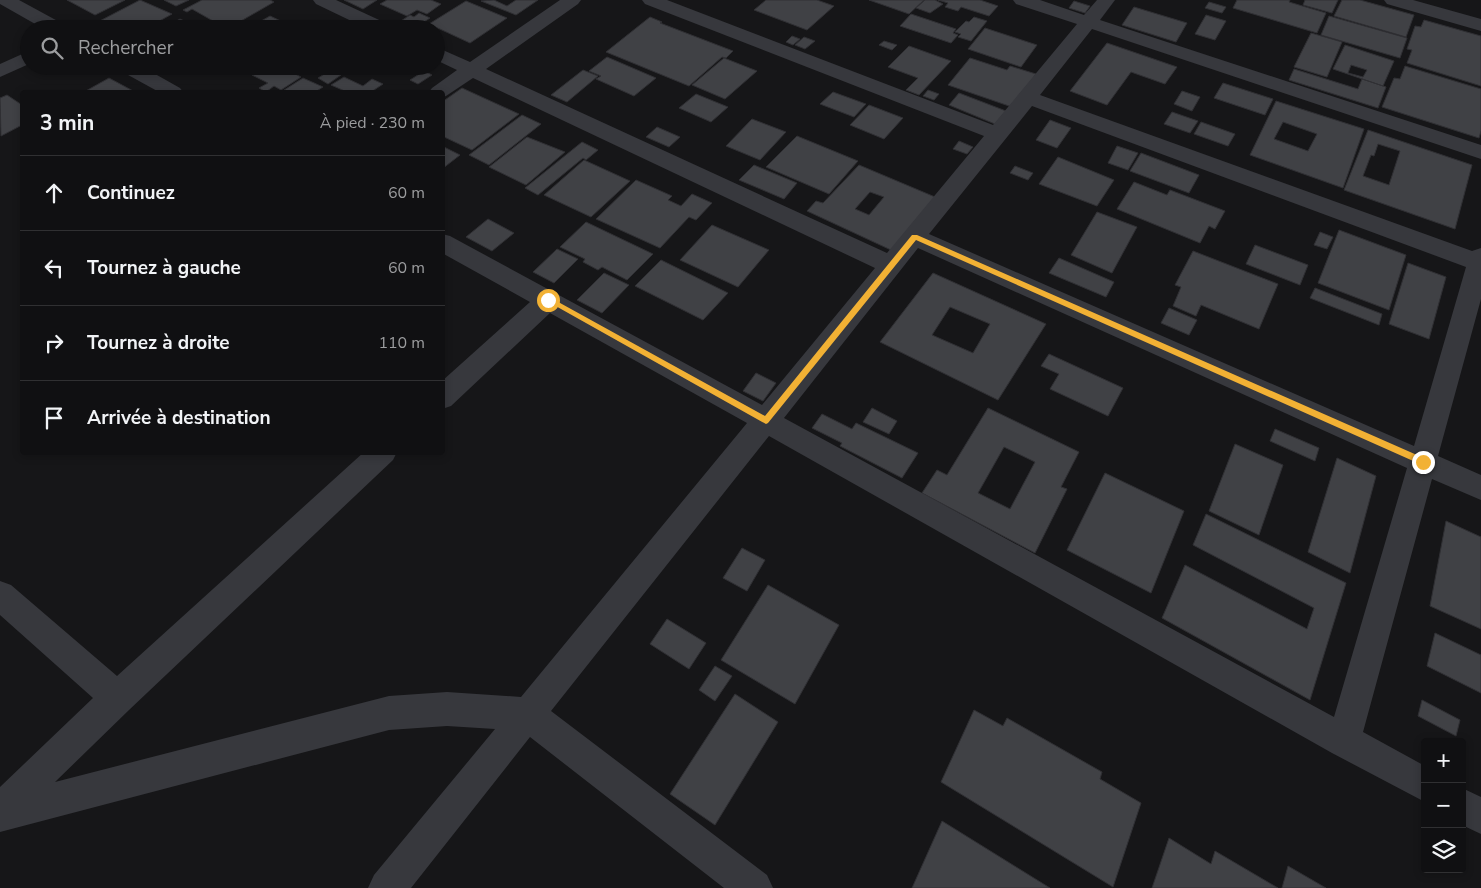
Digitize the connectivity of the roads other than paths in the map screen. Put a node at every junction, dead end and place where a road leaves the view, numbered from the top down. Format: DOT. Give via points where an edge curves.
graph roads {
  1 [pos="322,0"];
  2 [pos="572,0"];
  3 [pos="651,0"];
  4 [pos="1022,0"];
  5 [pos="1106,0"];
  6 [pos="1393,0"];
  7 [pos="12,1"];
  8 [pos="43,20"];
  9 [pos="365,20"];
  10 [pos="1088,22"];
  11 [pos="1481,25"];
  12 [pos="445,57"];
  13 [pos="20,61"];
  14 [pos="472,70"];
  15 [pos="0,71"];
  16 [pos="142,75"];
  17 [pos="169,90"];
  18 [pos="442,90"];
  19 [pos="1027,96"];
  20 [pos="997,134"];
  21 [pos="1481,152"];
  22 [pos="914,236"];
  23 [pos="445,244"];
  24 [pos="1480,261"];
  25 [pos="891,265"];
  26 [pos="548,300"];
  27 [pos="445,395"];
  28 [pos="766,420"];
  29 [pos="380,455"];
  30 [pos="1423,462"];
  31 [pos="1481,488"];
  32 [pos="0,595"];
  33 [pos="116,698"];
  34 [pos="527,714"];
  35 [pos="1344,741"];
  36 [pos="1421,783"];
  37 [pos="1466,808"];
  38 [pos="0,812"];
  39 [pos="1481,816"];
  40 [pos="386,888"];
  41 [pos="754,888"];
  1 -- 9 [label="street"];
  2 -- 14 [label="street"];
  3 -- 20 [label="street"];
  4 -- 10 [label="street"];
  5 -- 10 [label="street"];
  6 -- 11 [label="street"];
  7 -- 8 [label="street"];
  10 -- 19 [label="street"];
  10 -- 21 [label="street"];
  12 -- 14 [label="street"];
  13 -- 15 [label="street"];
  14 -- 18 [label="street"];
  14 -- 25 [label="street"];
  16 -- 17 [label="street"];
  19 -- 20 [label="street"];
  19 -- 24 [label="street"];
  20 -- 22 [label="street"];
  22 -- 25 [label="street"];
  22 -- 30 [label="street"];
  23 -- 26 [label="street"];
  24 -- 30 [label="street"];
  25 -- 28 [label="street"];
  26 -- 27 [label="street"];
  26 -- 28 [label="street"];
  28 -- 34 [label="street"];
  28 -- 35 [label="street"];
  29 -- 33 [label="street"];
  30 -- 31 [label="street"];
  30 -- 35 [label="street"];
  32 -- 33 [label="street"];
  33 -- 38 [label="street"];
  34 -- 38 [label="street" via="447,708 389,713"];
  34 -- 40 [label="street"];
  34 -- 41 [label="street"];
  35 -- 36 [label="street"];
  37 -- 39 [label="street"];
}
